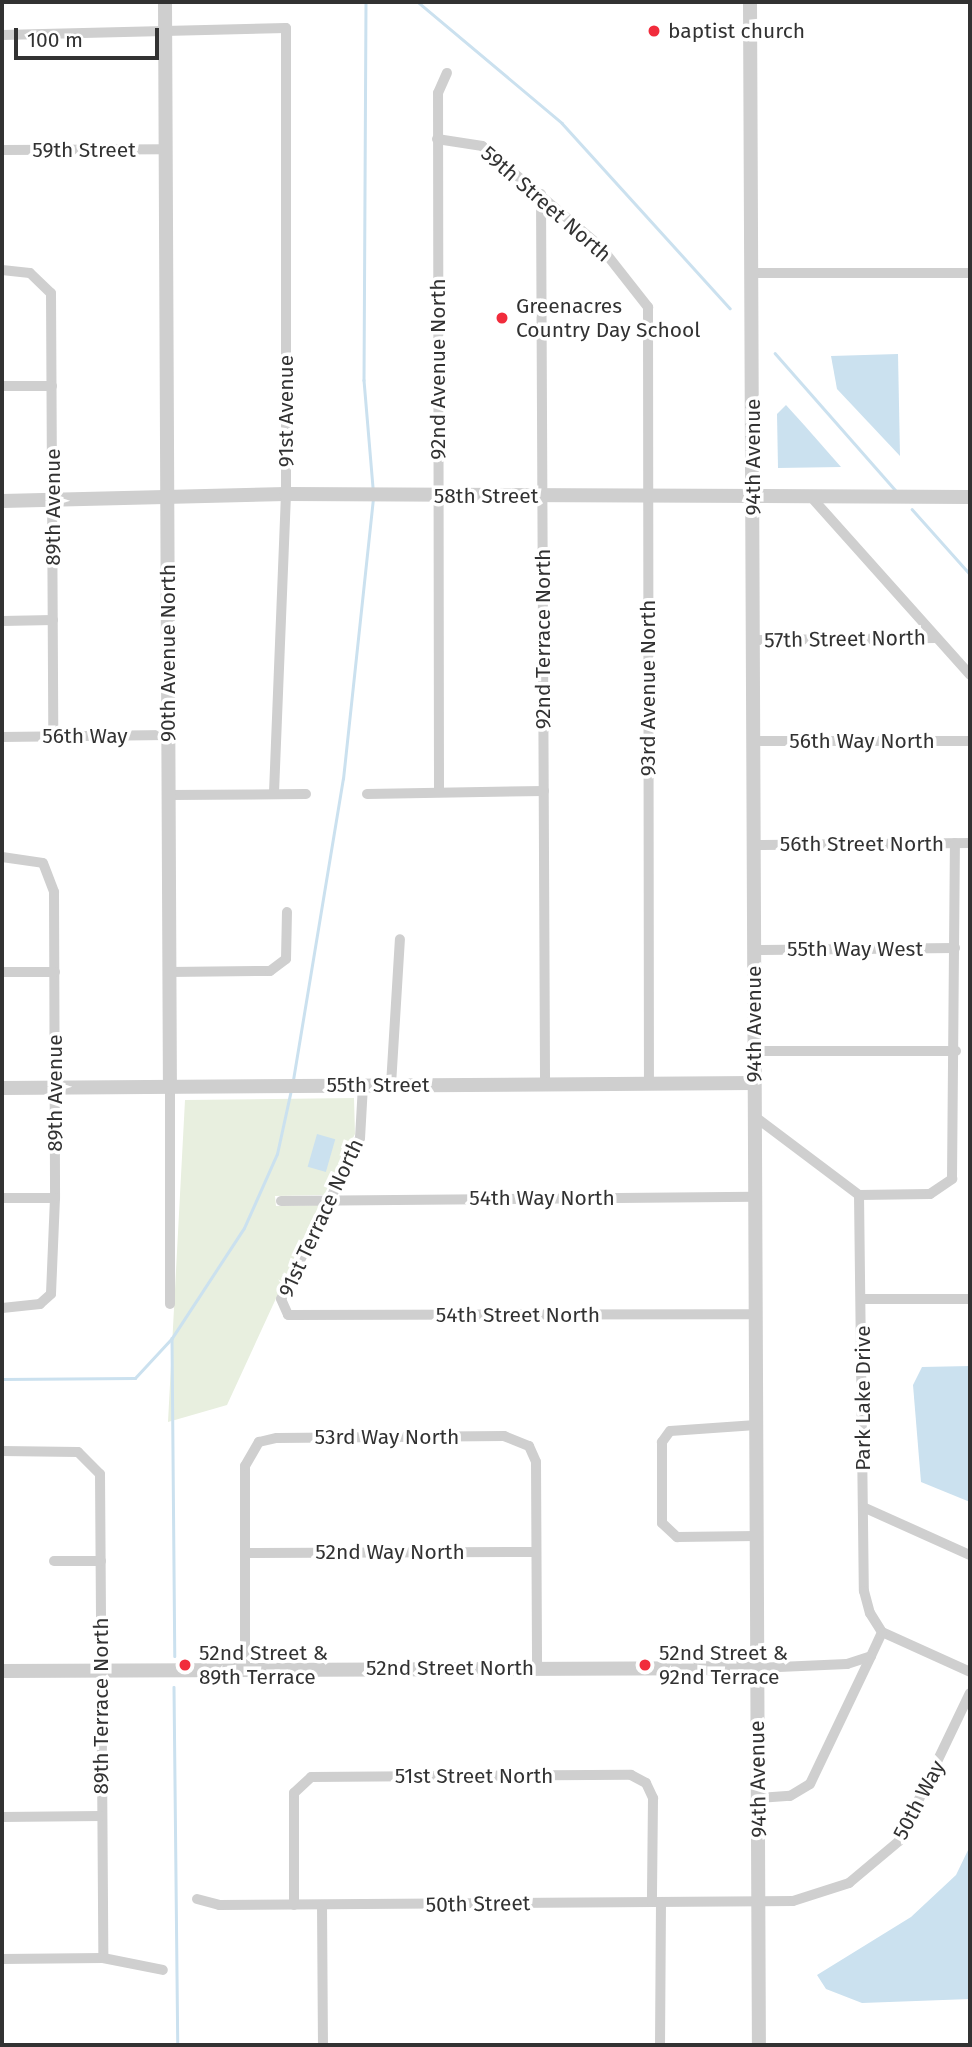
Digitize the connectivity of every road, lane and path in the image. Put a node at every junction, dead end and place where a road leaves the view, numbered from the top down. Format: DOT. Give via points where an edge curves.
graph roads {
  1 [pos="165,2"];
  2 [pos="750,2"];
  3 [pos="166,34"];
  4 [pos="2,35"];
  5 [pos="447,74"];
  6 [pos="438,139"];
  7 [pos="166,149"];
  8 [pos="2,150"];
  9 [pos="541,194"];
  10 [pos="2,270"];
  11 [pos="752,273"];
  12 [pos="970,273"];
  13 [pos="642,293"];
  14 [pos="2,386"];
  15 [pos="52,386"];
  16 [pos="286,494"];
  17 [pos="542,496"];
  18 [pos="648,496"];
  19 [pos="439,497"];
  20 [pos="970,497"];
  21 [pos="167,498"];
  22 [pos="753,498"];
  23 [pos="812,498"];
  24 [pos="2,501"];
  25 [pos="53,501"];
  26 [pos="52,620"];
  27 [pos="2,621"];
  28 [pos="936,638"];
  29 [pos="754,640"];
  30 [pos="970,675"];
  31 [pos="169,735"];
  32 [pos="53,736"];
  33 [pos="2,737"];
  34 [pos="754,741"];
  35 [pos="970,741"];
  36 [pos="544,791"];
  37 [pos="439,792"];
  38 [pos="274,794"];
  39 [pos="306,794"];
  40 [pos="367,794"];
  41 [pos="169,795"];
  42 [pos="970,843"];
  43 [pos="955,844"];
  44 [pos="754,845"];
  45 [pos="2,857"];
  46 [pos="287,912"];
  47 [pos="400,939"];
  48 [pos="955,948"];
  49 [pos="754,950"];
  50 [pos="2,972"];
  51 [pos="55,972"];
  52 [pos="169,972"];
  53 [pos="754,1051"];
  54 [pos="956,1051"];
  55 [pos="754,1083"];
  56 [pos="545,1084"];
  57 [pos="649,1084"];
  58 [pos="170,1085"];
  59 [pos="363,1085"];
  60 [pos="391,1085"];
  61 [pos="54,1087"];
  62 [pos="2,1088"];
  63 [pos="754,1116"];
  64 [pos="859,1195"];
  65 [pos="755,1197"];
  66 [pos="2,1198"];
  67 [pos="55,1198"];
  68 [pos="329,1200"];
  69 [pos="281,1201"];
  70 [pos="863,1299"];
  71 [pos="970,1299"];
  72 [pos="170,1304"];
  73 [pos="2,1308"];
  74 [pos="282,1309"];
  75 [pos="756,1314"];
  76 [pos="756,1425"];
  77 [pos="2,1451"];
  78 [pos="863,1507"];
  79 [pos="756,1536"];
  80 [pos="536,1552"];
  81 [pos="244,1553"];
  82 [pos="970,1555"];
  83 [pos="54,1561"];
  84 [pos="101,1561"];
  85 [pos="882,1632"];
  86 [pos="871,1656"];
  87 [pos="537,1667"];
  88 [pos="757,1668"];
  89 [pos="100,1670"];
  90 [pos="246,1670"];
  91 [pos="2,1671"];
  92 [pos="970,1672"];
  93 [pos="970,1693"];
  94 [pos="759,1798"];
  95 [pos="101,1816"];
  96 [pos="2,1818"];
  97 [pos="197,1899"];
  98 [pos="657,1902"];
  99 [pos="760,1902"];
  100 [pos="294,1905"];
  101 [pos="322,1905"];
  102 [pos="103,1958"];
  103 [pos="2,1959"];
  104 [pos="163,1970"];
  105 [pos="323,2045"];
  106 [pos="660,2045"];
  107 [pos="759,2045"];
  1 -- 3 [label="street, 90th Avenue North"];
  2 -- 11 [label="street, 94th Avenue"];
  3 -- 4 [label="street"];
  3 -- 7 [label="street, 90th Avenue North"];
  3 -- 16 [label="street, 91st Avenue" via="185,28 286,28"];
  5 -- 6 [label="street, 92nd Avenue North" via="438,93"];
  6 -- 9 [label="street, 59th Street North" via="482,146"];
  6 -- 19 [label="street, 92nd Avenue North"];
  7 -- 8 [label="street, 59th Street"];
  7 -- 21 [label="street, 90th Avenue North"];
  9 -- 13 [label="street, 59th Street North" via="600,246"];
  9 -- 17 [label="street, 92nd Terrace North"];
  10 -- 15 [label="street, 89th Avenue" via="43,280 51,293"];
  11 -- 12 [label="street"];
  11 -- 22 [label="street, 94th Avenue"];
  13 -- 18 [label="street, 93rd Avenue North" via="648,307"];
  14 -- 15 [label="street"];
  15 -- 25 [label="street, 89th Avenue"];
  16 -- 19 [label="street, 58th Street"];
  16 -- 21 [label="street, 58th Street"];
  16 -- 38 [label="street, 91st Avenue"];
  17 -- 18 [label="street, 58th Street"];
  17 -- 19 [label="street, 58th Street"];
  17 -- 36 [label="street, 92nd Terrace North"];
  18 -- 22 [label="street, 58th Street"];
  18 -- 57 [label="street, 93rd Avenue North"];
  19 -- 37 [label="street, 92nd Avenue North"];
  20 -- 23 [label="street, 58th Street"];
  21 -- 25 [label="street, 58th Street"];
  21 -- 31 [label="street, 90th Avenue North"];
  22 -- 23 [label="street, 58th Street"];
  22 -- 29 [label="street, 94th Avenue"];
  23 -- 28 [label="street"];
  24 -- 25 [label="street, 58th Street"];
  25 -- 26 [label="street, 89th Avenue"];
  26 -- 27 [label="street"];
  26 -- 32 [label="street, 89th Avenue"];
  28 -- 29 [label="street, 57th Street North"];
  28 -- 30 [label="street"];
  29 -- 34 [label="street, 94th Avenue"];
  31 -- 32 [label="street, 56th Way"];
  31 -- 41 [label="street, 90th Avenue North"];
  32 -- 33 [label="street, 56th Way"];
  34 -- 35 [label="street, 56th Way North"];
  34 -- 44 [label="street, 94th Avenue"];
  36 -- 37 [label="street"];
  36 -- 56 [label="street, 92nd Terrace North"];
  37 -- 40 [label="street"];
  38 -- 39 [label="street"];
  38 -- 41 [label="street"];
  41 -- 52 [label="street, 90th Avenue North"];
  42 -- 43 [label="street, 56th Street North"];
  43 -- 44 [label="street, 56th Street North"];
  43 -- 48 [label="street"];
  44 -- 49 [label="street, 94th Avenue"];
  45 -- 51 [label="street, 89th Avenue" via="43,863 54,892"];
  46 -- 52 [label="street" via="291,939 286,959 270,971"];
  47 -- 60 [label="street"];
  48 -- 49 [label="street, 55th Way West"];
  48 -- 54 [label="street"];
  49 -- 53 [label="street, 94th Avenue"];
  50 -- 51 [label="street"];
  51 -- 61 [label="street, 89th Avenue"];
  52 -- 58 [label="street, 90th Avenue North"];
  53 -- 54 [label="street"];
  53 -- 55 [label="street, 94th Avenue"];
  54 -- 64 [label="street" via="952,1179 930,1194"];
  55 -- 57 [label="street, 55th Street"];
  55 -- 63 [label="street, 94th Avenue"];
  56 -- 57 [label="street, 55th Street"];
  56 -- 60 [label="street, 55th Street"];
  58 -- 59 [label="street, 55th Street"];
  58 -- 61 [label="street, 55th Street"];
  58 -- 72 [label="street, 90th Avenue North"];
  59 -- 60 [label="street, 55th Street"];
  59 -- 68 [label="street, 91st Terrace North" via="360,1138"];
  61 -- 62 [label="street, 55th Street"];
  61 -- 67 [label="street, 89th Avenue"];
  63 -- 64 [label="street"];
  63 -- 65 [label="street, 94th Avenue"];
  64 -- 70 [label="street, Park Lake Drive"];
  65 -- 68 [label="street, 54th Way North"];
  65 -- 75 [label="street, 94th Avenue"];
  66 -- 67 [label="street"];
  67 -- 73 [label="street, 89th Avenue" via="51,1294 40,1304"];
  68 -- 69 [label="street, 54th Way North"];
  68 -- 74 [label="street, 91st Terrace North"];
  70 -- 71 [label="street"];
  70 -- 78 [label="street, Park Lake Drive"];
  74 -- 75 [label="street, 54th Street North" via="288,1315"];
  75 -- 76 [label="street, 94th Avenue"];
  76 -- 79 [label="street, 94th Avenue"];
  76 -- 79 [label="street" via="670,1431 662,1442 662,1523 668,1533"];
  77 -- 84 [label="street, 89th Terrace North" via="78,1452 90,1458 100,1474"];
  78 -- 82 [label="street"];
  78 -- 85 [label="street, Park Lake Drive" via="864,1591"];
  79 -- 88 [label="street, 94th Avenue"];
  80 -- 81 [label="street, 52nd Way North"];
  80 -- 81 [label="street, 53rd Way North" via="536,1462 529,1446 504,1436 276,1438 248,1453"];
  80 -- 87 [label="street"];
  81 -- 90 [label="street"];
  83 -- 84 [label="street"];
  84 -- 89 [label="street, 89th Terrace North"];
  85 -- 86 [label="street"];
  85 -- 92 [label="street"];
  86 -- 88 [label="street, 52nd Street North" via="836,1665"];
  86 -- 94 [label="street" via="810,1784 790,1796"];
  87 -- 88 [label="street, 52nd Street North"];
  87 -- 90 [label="street, 52nd Street North"];
  88 -- 94 [label="street, 94th Avenue"];
  89 -- 90 [label="street, 52nd Street North"];
  89 -- 91 [label="street, 52nd Street North"];
  89 -- 95 [label="street, 89th Terrace North"];
  93 -- 99 [label="street, 50th Way" via="921,1805 892,1848 849,1883 793,1901"];
  94 -- 99 [label="street, 94th Avenue"];
  95 -- 96 [label="street"];
  95 -- 102 [label="street, 89th Terrace North"];
  97 -- 100 [label="street, 50th Street"];
  98 -- 99 [label="street, 50th Street"];
  98 -- 100 [label="street, 51st Street North" via="653,1798 646,1783 631,1775 311,1777 294,1793"];
  98 -- 101 [label="street, 50th Street"];
  98 -- 106 [label="street"];
  99 -- 107 [label="street, 94th Avenue"];
  100 -- 101 [label="street, 50th Street"];
  101 -- 105 [label="street"];
  102 -- 103 [label="street"];
  102 -- 104 [label="street"];
}
